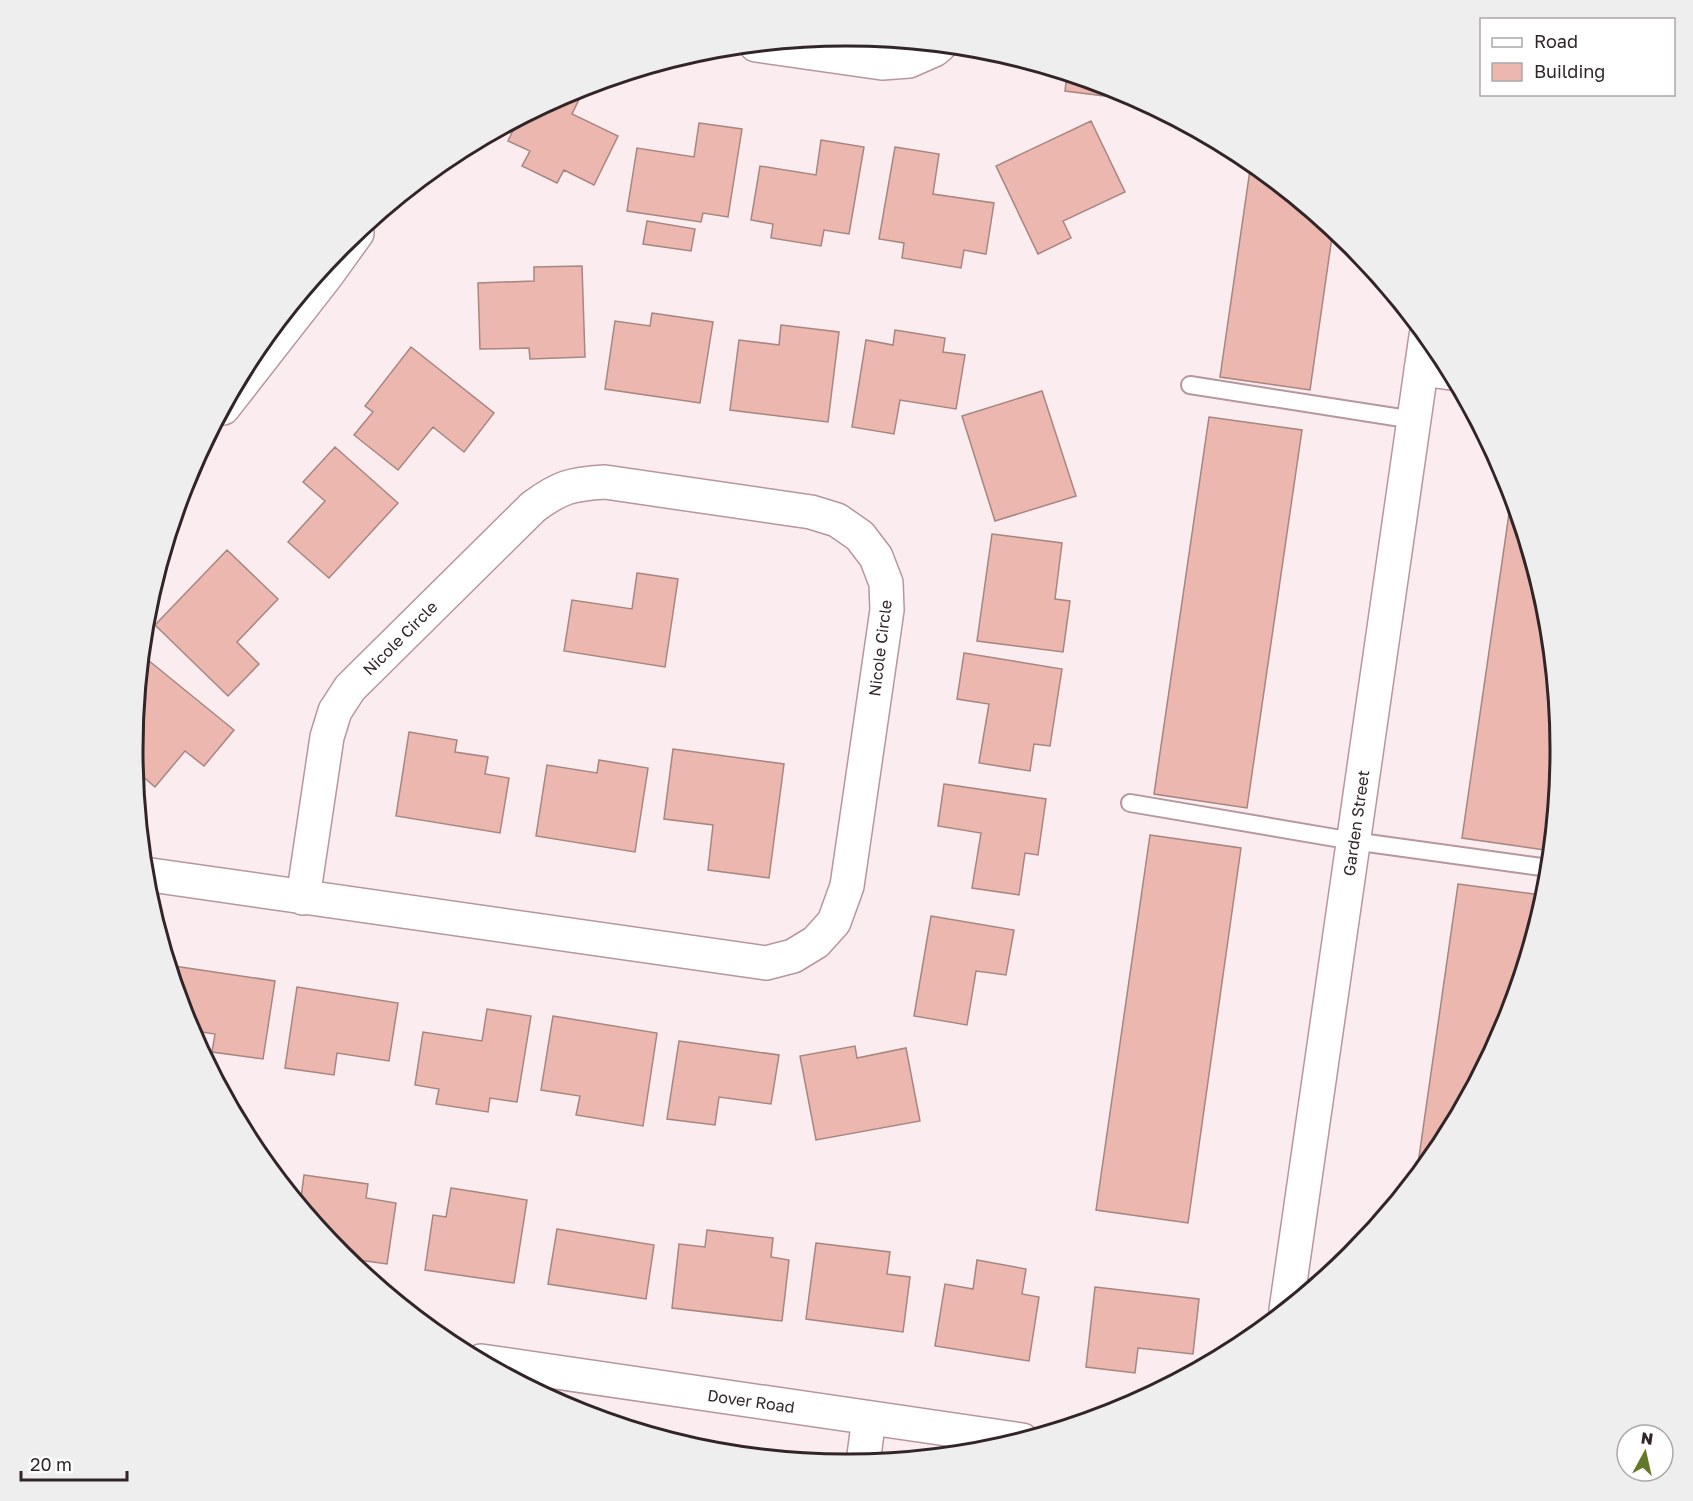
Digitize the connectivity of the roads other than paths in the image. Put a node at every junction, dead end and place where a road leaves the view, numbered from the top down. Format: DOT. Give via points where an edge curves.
graph roads {
  1 [pos="787,49"];
  2 [pos="929,52"];
  3 [pos="323,280"];
  4 [pos="260,360"];
  5 [pos="1436,371"];
  6 [pos="1191,385"];
  7 [pos="1414,420"];
  8 [pos="1130,804"];
  9 [pos="1353,841"];
  10 [pos="1540,867"];
  11 [pos="154,876"];
  12 [pos="303,898"];
  13 [pos="1288,1299"];
  14 [pos="501,1364"];
  15 [pos="869,1418"];
  16 [pos="981,1441"];
  17 [pos="864,1454"];
  1 -- 2 [label="street" via="882,63 909,61"];
  3 -- 4 [label="street"];
  5 -- 7 [label="street, Garden Street"];
  6 -- 7 [label="lane"];
  7 -- 9 [label="street, Garden Street"];
  8 -- 9 [label="lane"];
  9 -- 10 [label="lane"];
  9 -- 13 [label="street, Garden Street"];
  11 -- 12 [label="street, Nicole Circle"];
  12 -- 12 [label="street, Nicole Circle" via="327,737 335,711 350,688 552,493 578,483 605,482 811,513 837,520 860,536 876,557 886,583 886,610 847,886 834,922 816,942 793,956 766,963"];
  14 -- 15 [label="street, Dover Road"];
  15 -- 16 [label="street, Dover Road"];
  15 -- 17 [label="street"];
}
